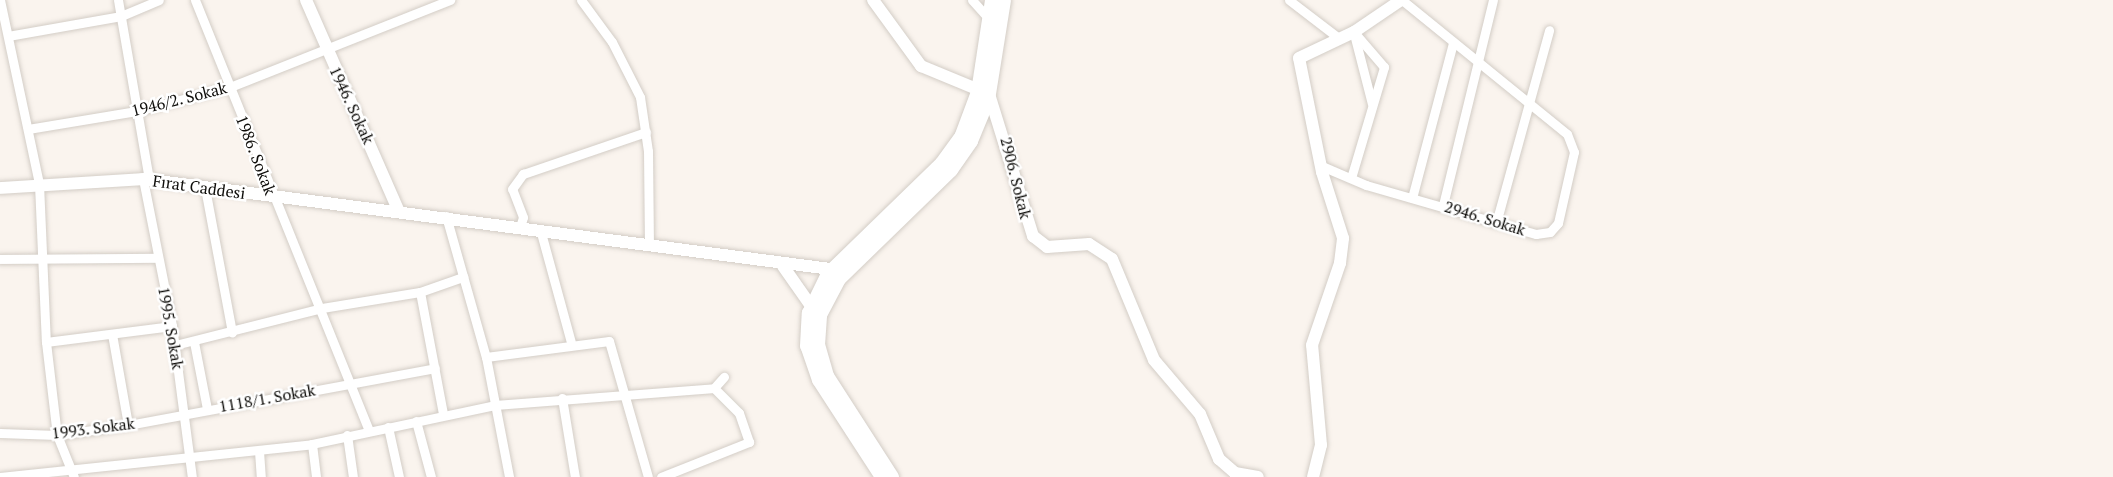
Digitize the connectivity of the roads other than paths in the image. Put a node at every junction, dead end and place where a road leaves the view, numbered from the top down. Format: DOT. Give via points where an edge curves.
graph roads {
  1 [pos="0,0"];
  2 [pos="118,0"];
  3 [pos="159,0"];
  4 [pos="195,0"];
  5 [pos="306,0"];
  6 [pos="450,0"];
  7 [pos="581,0"];
  8 [pos="873,0"];
  9 [pos="972,0"];
  10 [pos="992,0"];
  11 [pos="1004,0"];
  12 [pos="1289,0"];
  13 [pos="1402,0"];
  14 [pos="1493,0"];
  15 [pos="425,4"];
  16 [pos="120,16"];
  17 [pos="987,18"];
  18 [pos="1549,30"];
  19 [pos="1354,32"];
  20 [pos="8,36"];
  21 [pos="1336,36"];
  22 [pos="1453,43"];
  23 [pos="326,51"];
  24 [pos="1478,63"];
  25 [pos="230,87"];
  26 [pos="984,90"];
  27 [pos="1527,102"];
  28 [pos="1372,104"];
  29 [pos="137,111"];
  30 [pos="28,129"];
  31 [pos="646,132"];
  32 [pos="1324,167"];
  33 [pos="1351,178"];
  34 [pos="146,180"];
  35 [pos="39,184"];
  36 [pos="0,188"];
  37 [pos="205,188"];
  38 [pos="273,197"];
  39 [pos="1412,198"];
  40 [pos="1443,205"];
  41 [pos="398,210"];
  42 [pos="446,216"];
  43 [pos="1497,223"];
  44 [pos="520,227"];
  45 [pos="540,230"];
  46 [pos="649,246"];
  47 [pos="42,255"];
  48 [pos="159,258"];
  49 [pos="0,259"];
  50 [pos="783,266"];
  51 [pos="841,269"];
  52 [pos="463,277"];
  53 [pos="420,292"];
  54 [pos="811,306"];
  55 [pos="322,308"];
  56 [pos="172,326"];
  57 [pos="232,332"];
  58 [pos="112,334"];
  59 [pos="46,342"];
  60 [pos="194,342"];
  61 [pos="571,342"];
  62 [pos="175,345"];
  63 [pos="486,357"];
  64 [pos="435,368"];
  65 [pos="724,377"];
  66 [pos="348,384"];
  67 [pos="714,388"];
  68 [pos="561,398"];
  69 [pos="625,398"];
  70 [pos="495,405"];
  71 [pos="207,409"];
  72 [pos="185,413"];
  73 [pos="443,414"];
  74 [pos="416,421"];
  75 [pos="128,425"];
  76 [pos="388,427"];
  77 [pos="369,430"];
  78 [pos="0,433"];
  79 [pos="57,435"];
  80 [pos="347,435"];
  81 [pos="312,444"];
  82 [pos="259,451"];
  83 [pos="193,460"];
  84 [pos="129,466"];
  85 [pos="74,473"];
  86 [pos="0,477"];
  87 [pos="130,477"];
  88 [pos="192,477"];
  89 [pos="261,477"];
  90 [pos="316,477"];
  91 [pos="353,477"];
  92 [pos="399,477"];
  93 [pos="431,477"];
  94 [pos="509,477"];
  95 [pos="575,477"];
  96 [pos="648,477"];
  97 [pos="661,477"];
  98 [pos="882,477"];
  99 [pos="892,477"];
  100 [pos="1258,477"];
  101 [pos="1313,477"];
  1 -- 20 [label="street"];
  2 -- 16 [label="street, 1995. Sokak"];
  3 -- 16 [label="street"];
  4 -- 25 [label="street, 1986. Sokak"];
  5 -- 23 [label="street, 1946. Sokak"];
  6 -- 15 [label="street, 1946/2. Sokak"];
  7 -- 31 [label="street" via="634,84"];
  8 -- 26 [label="street" via="923,67"];
  9 -- 17 [label="street"];
  10 -- 17 [label="main road"];
  11 -- 26 [label="main road"];
  12 -- 21 [label="street"];
  13 -- 19 [label="street"];
  13 -- 22 [label="street, 2946. Sokak"];
  14 -- 24 [label="street"];
  15 -- 23 [label="street, 1946/2. Sokak"];
  16 -- 20 [label="street"];
  16 -- 29 [label="street, 1995. Sokak"];
  17 -- 26 [label="main road"];
  18 -- 27 [label="street"];
  19 -- 21 [label="street"];
  19 -- 28 [label="street"];
  19 -- 28 [label="street" via="1383,62"];
  20 -- 30 [label="street"];
  21 -- 32 [label="street" via="1299,58"];
  22 -- 24 [label="street, 2946. Sokak"];
  22 -- 39 [label="street"];
  23 -- 25 [label="street, 1946/2. Sokak"];
  23 -- 41 [label="street, 1946. Sokak"];
  24 -- 27 [label="street, 2946. Sokak"];
  24 -- 40 [label="street"];
  25 -- 29 [label="street, 1946/2. Sokak"];
  25 -- 38 [label="street, 1986. Sokak"];
  26 -- 51 [label="main road" via="946,166"];
  26 -- 100 [label="street, 2906. Sokak" via="1033,236 1047,247 1089,244 1112,258 1154,360 1200,414 1219,459 1235,473"];
  27 -- 43 [label="street"];
  27 -- 43 [label="street, 2946. Sokak" via="1567,134 1574,152 1572,171 1558,223 1550,232 1536,234"];
  28 -- 33 [label="street"];
  29 -- 30 [label="street, 1946/2. Sokak"];
  29 -- 34 [label="street, 1995. Sokak"];
  30 -- 35 [label="street"];
  31 -- 44 [label="street" via="523,174 512,189 522,217"];
  31 -- 46 [label="street"];
  32 -- 33 [label="street, 2946. Sokak"];
  32 -- 101 [label="street" via="1343,238 1340,263 1312,345 1321,445"];
  33 -- 39 [label="street, 2946. Sokak"];
  34 -- 35 [label="street, Fırat Caddesi"];
  34 -- 37 [label="street, Fırat Caddesi"];
  34 -- 48 [label="street, 1995. Sokak"];
  35 -- 36 [label="street, Fırat Caddesi"];
  35 -- 47 [label="street"];
  37 -- 38 [label="street, Fırat Caddesi"];
  37 -- 57 [label="street"];
  38 -- 41 [label="street, Fırat Caddesi"];
  38 -- 55 [label="street, 1986. Sokak"];
  39 -- 40 [label="street, 2946. Sokak"];
  40 -- 43 [label="street, 2946. Sokak"];
  41 -- 42 [label="street, Fırat Caddesi"];
  42 -- 44 [label="street, Fırat Caddesi"];
  42 -- 52 [label="street"];
  44 -- 45 [label="street, Fırat Caddesi"];
  45 -- 46 [label="street, Fırat Caddesi"];
  45 -- 61 [label="street"];
  46 -- 50 [label="street, Fırat Caddesi"];
  47 -- 48 [label="street"];
  47 -- 49 [label="street"];
  47 -- 59 [label="street"];
  48 -- 56 [label="street, 1995. Sokak"];
  50 -- 51 [label="street, Fırat Caddesi"];
  50 -- 54 [label="street"];
  51 -- 54 [label="main road"];
  51 -- 99 [label="main road" via="821,312 820,355 827,376"];
  52 -- 53 [label="street"];
  52 -- 63 [label="street"];
  53 -- 55 [label="street"];
  53 -- 64 [label="street"];
  54 -- 98 [label="main road" via="806,334 814,369"];
  55 -- 57 [label="street"];
  55 -- 66 [label="street, 1986. Sokak"];
  56 -- 58 [label="street"];
  56 -- 62 [label="street, 1995. Sokak"];
  57 -- 60 [label="street"];
  58 -- 59 [label="street"];
  58 -- 75 [label="street"];
  59 -- 79 [label="street"];
  60 -- 62 [label="street"];
  60 -- 71 [label="street"];
  61 -- 63 [label="street"];
  61 -- 69 [label="street" via="604,339 612,344"];
  62 -- 72 [label="street, 1995. Sokak"];
  63 -- 70 [label="street"];
  64 -- 66 [label="street, 1118/1. Sokak"];
  64 -- 73 [label="street"];
  65 -- 67 [label="street"];
  66 -- 71 [label="street, 1118/1. Sokak"];
  66 -- 77 [label="street, 1986. Sokak"];
  67 -- 69 [label="street"];
  67 -- 97 [label="street" via="739,412 749,442"];
  68 -- 69 [label="street"];
  68 -- 70 [label="street"];
  68 -- 95 [label="street"];
  69 -- 96 [label="street"];
  70 -- 73 [label="street"];
  70 -- 94 [label="street"];
  71 -- 72 [label="street, 1118/1. Sokak"];
  72 -- 75 [label="street, 1993. Sokak"];
  72 -- 83 [label="street, 1995. Sokak"];
  73 -- 74 [label="street"];
  74 -- 76 [label="street"];
  74 -- 93 [label="street"];
  75 -- 79 [label="street, 1993. Sokak"];
  76 -- 77 [label="street"];
  76 -- 92 [label="street"];
  77 -- 80 [label="street"];
  78 -- 79 [label="street, 1993. Sokak"];
  79 -- 85 [label="street"];
  80 -- 81 [label="street"];
  80 -- 91 [label="street"];
  81 -- 82 [label="street"];
  81 -- 90 [label="street"];
  82 -- 83 [label="street"];
  82 -- 89 [label="street"];
  83 -- 84 [label="street"];
  83 -- 88 [label="street, 1995. Sokak"];
  84 -- 85 [label="street"];
  84 -- 87 [label="street"];
  85 -- 86 [label="street"];
}
